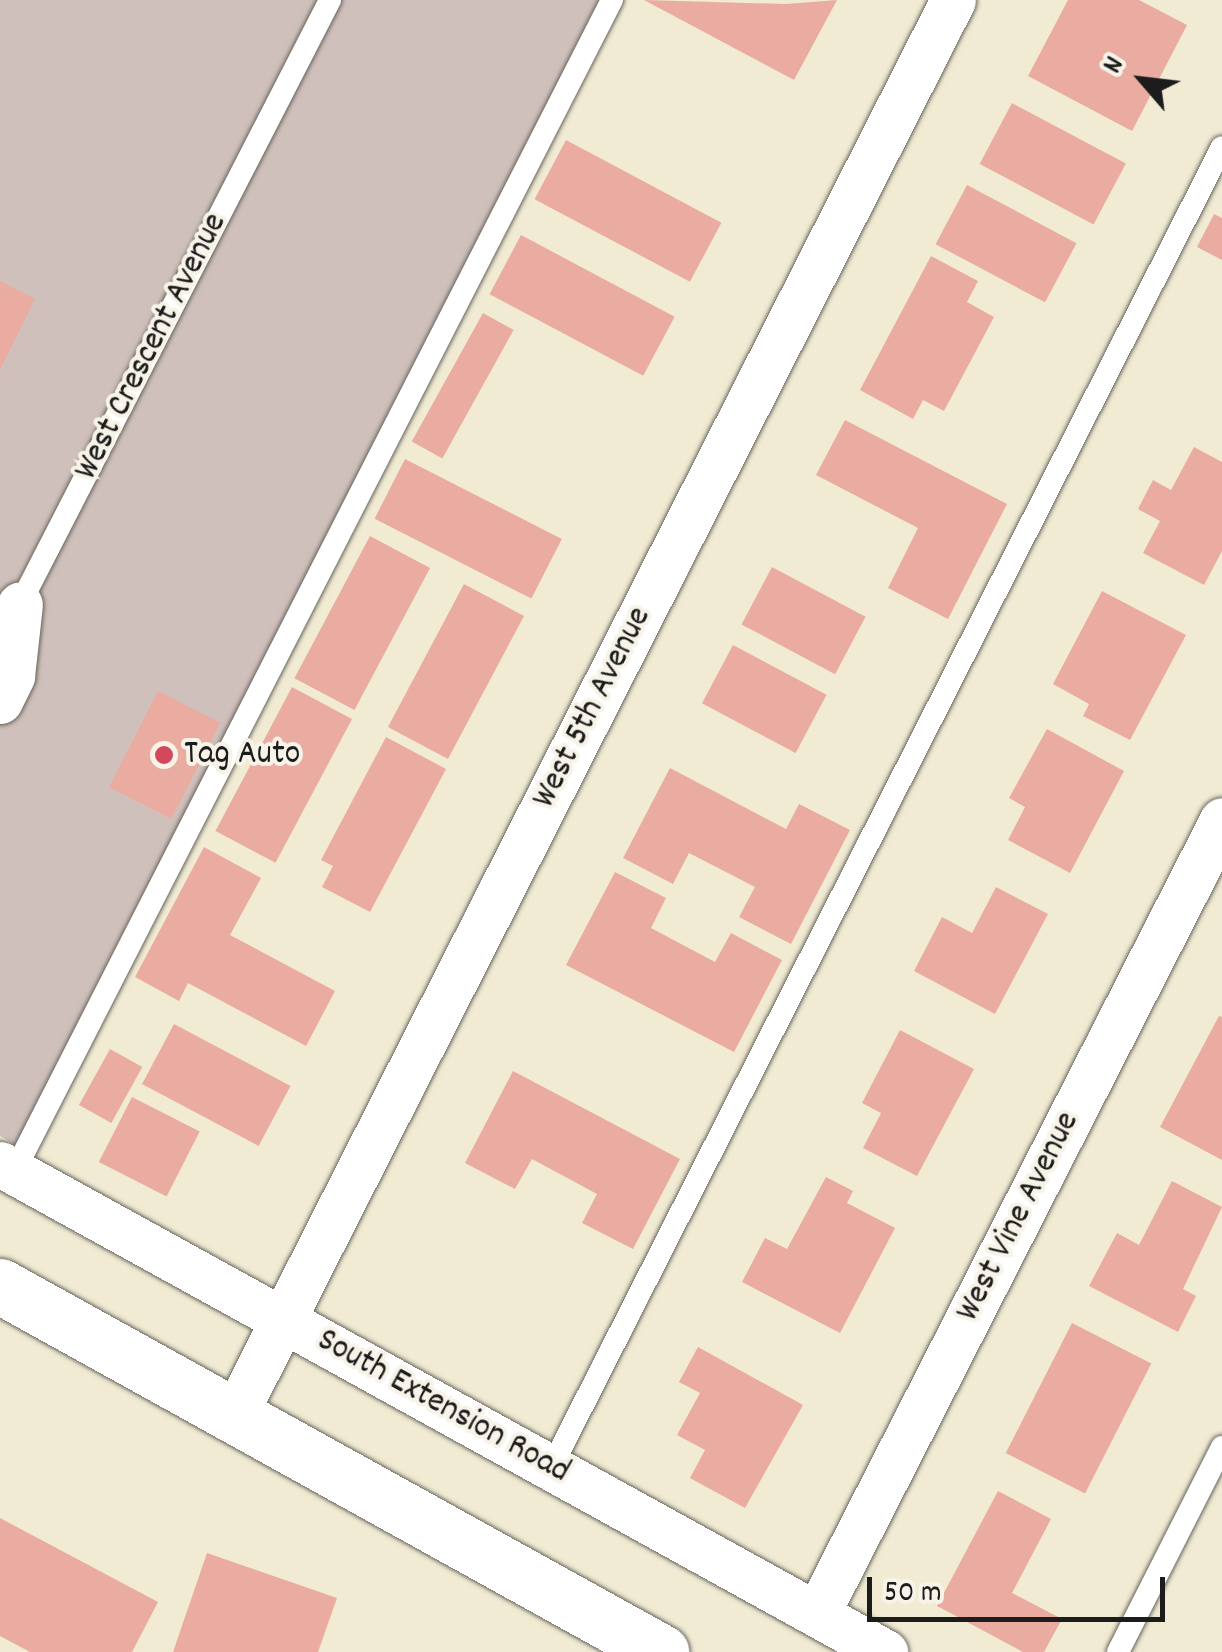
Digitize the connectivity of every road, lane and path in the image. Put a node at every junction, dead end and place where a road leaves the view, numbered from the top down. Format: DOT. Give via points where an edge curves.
graph roads {
  1 [pos="330,0"];
  2 [pos="612,0"];
  3 [pos="953,0"];
  4 [pos="1222,147"];
  5 [pos="20,604"];
  6 [pos="0,701"];
  7 [pos="1222,820"];
  8 [pos="7,1168"];
  9 [pos="0,1286"];
  10 [pos="283,1319"];
  11 [pos="234,1416"];
  12 [pos="1222,1447"];
  13 [pos="552,1466"];
  14 [pos="817,1614"];
  15 [pos="661,1652"];
  16 [pos="885,1652"];
  17 [pos="1118,1652"];
  1 -- 5 [label="lane, West Crescent Avenue"];
  2 -- 8 [label="lane"];
  3 -- 10 [label="street, West 5th Avenue"];
  4 -- 13 [label="lane"];
  5 -- 6 [label="street, West Crescent Avenue" via="12,676"];
  7 -- 14 [label="street, West Vine Avenue"];
  8 -- 10 [label="street, South Extension Road"];
  9 -- 11 [label="street"];
  10 -- 11 [label="street, West 5th Avenue"];
  10 -- 13 [label="street, South Extension Road"];
  11 -- 15 [label="street"];
  12 -- 17 [label="lane"];
  13 -- 14 [label="street, South Extension Road"];
  14 -- 16 [label="street, South Extension Road"];
}
